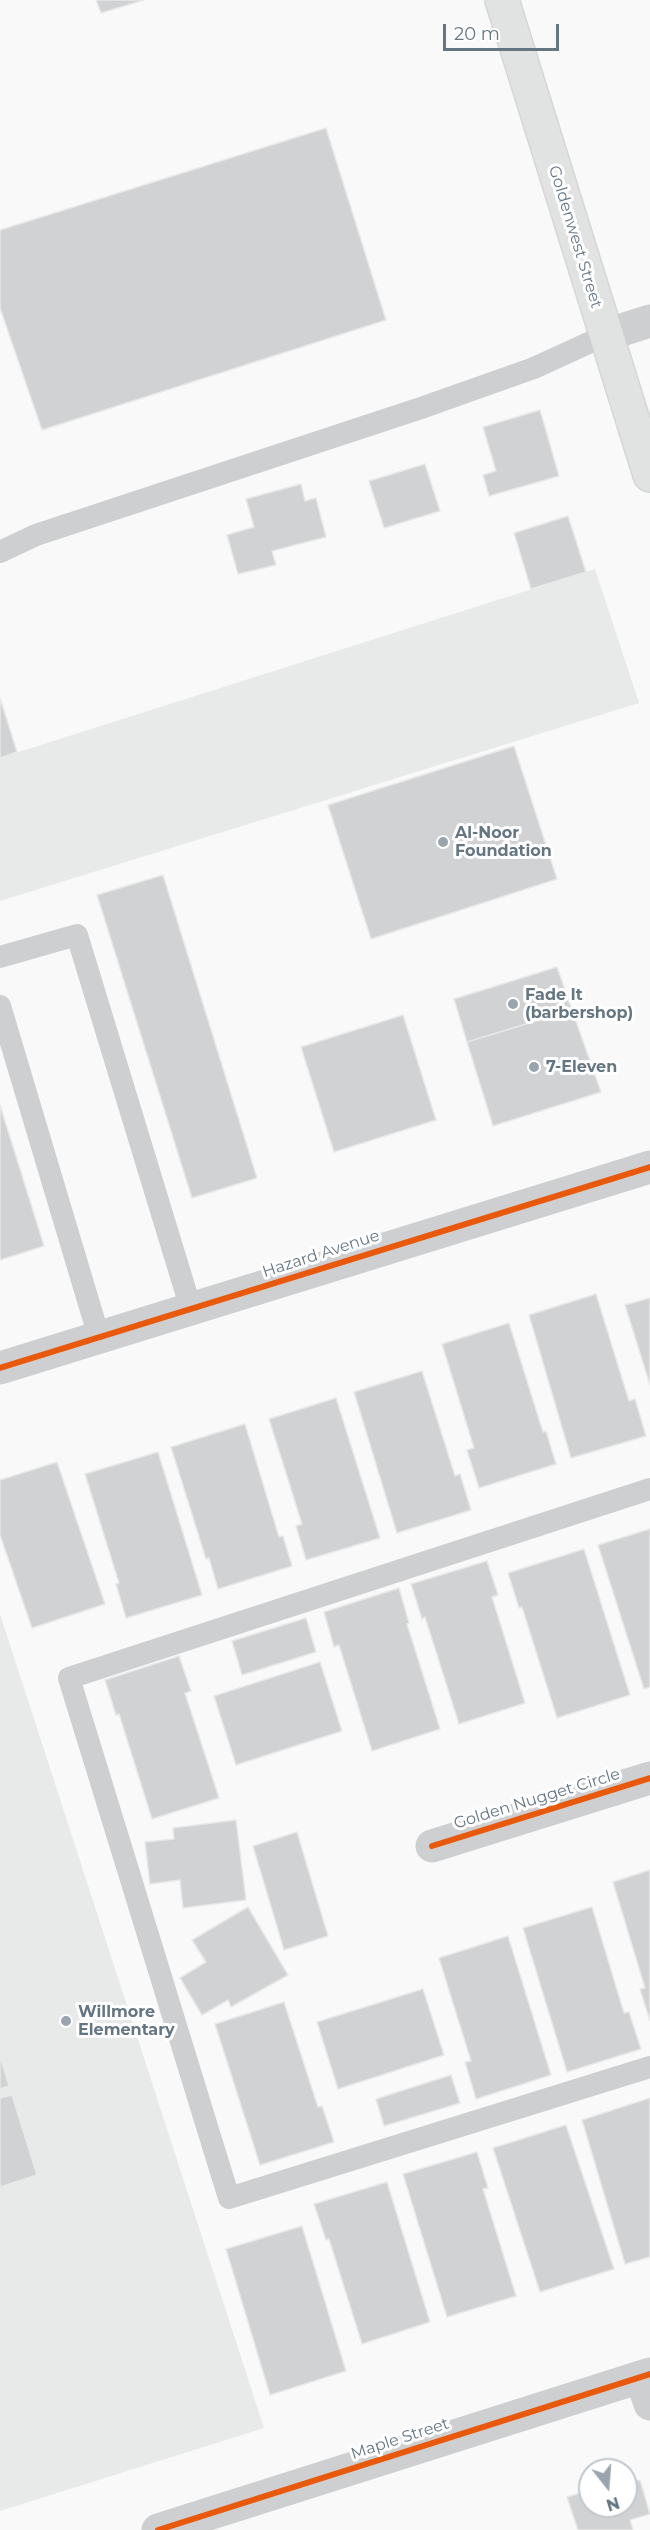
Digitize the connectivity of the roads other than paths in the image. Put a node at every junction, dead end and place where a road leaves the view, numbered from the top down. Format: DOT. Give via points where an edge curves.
graph roads {
  1 [pos="502,0"];
  2 [pos="650,321"];
  3 [pos="606,335"];
  4 [pos="650,475"];
  5 [pos="0,552"];
  6 [pos="0,957"];
  7 [pos="0,1006"];
  8 [pos="650,1167"];
  9 [pos="191,1309"];
  10 [pos="99,1336"];
  11 [pos="0,1368"];
  12 [pos="650,1489"];
  13 [pos="650,1778"];
  14 [pos="432,1846"];
  15 [pos="650,2067"];
  16 [pos="647,2385"];
  17 [pos="158,2530"];
  1 -- 3 [label="main road, Goldenwest Street"];
  2 -- 3 [label="street"];
  3 -- 4 [label="main road, Goldenwest Street"];
  3 -- 5 [label="lane" via="534,368 36,535"];
  6 -- 9 [label="lane" via="78,935"];
  7 -- 10 [label="lane"];
  8 -- 9 [label="street, Hazard Avenue"];
  9 -- 10 [label="street, Hazard Avenue"];
  10 -- 11 [label="street, Hazard Avenue"];
  12 -- 15 [label="lane" via="69,1678 230,2198"];
  13 -- 14 [label="street, Golden Nugget Circle"];
  16 -- 17 [label="street, Maple Street"];
}
